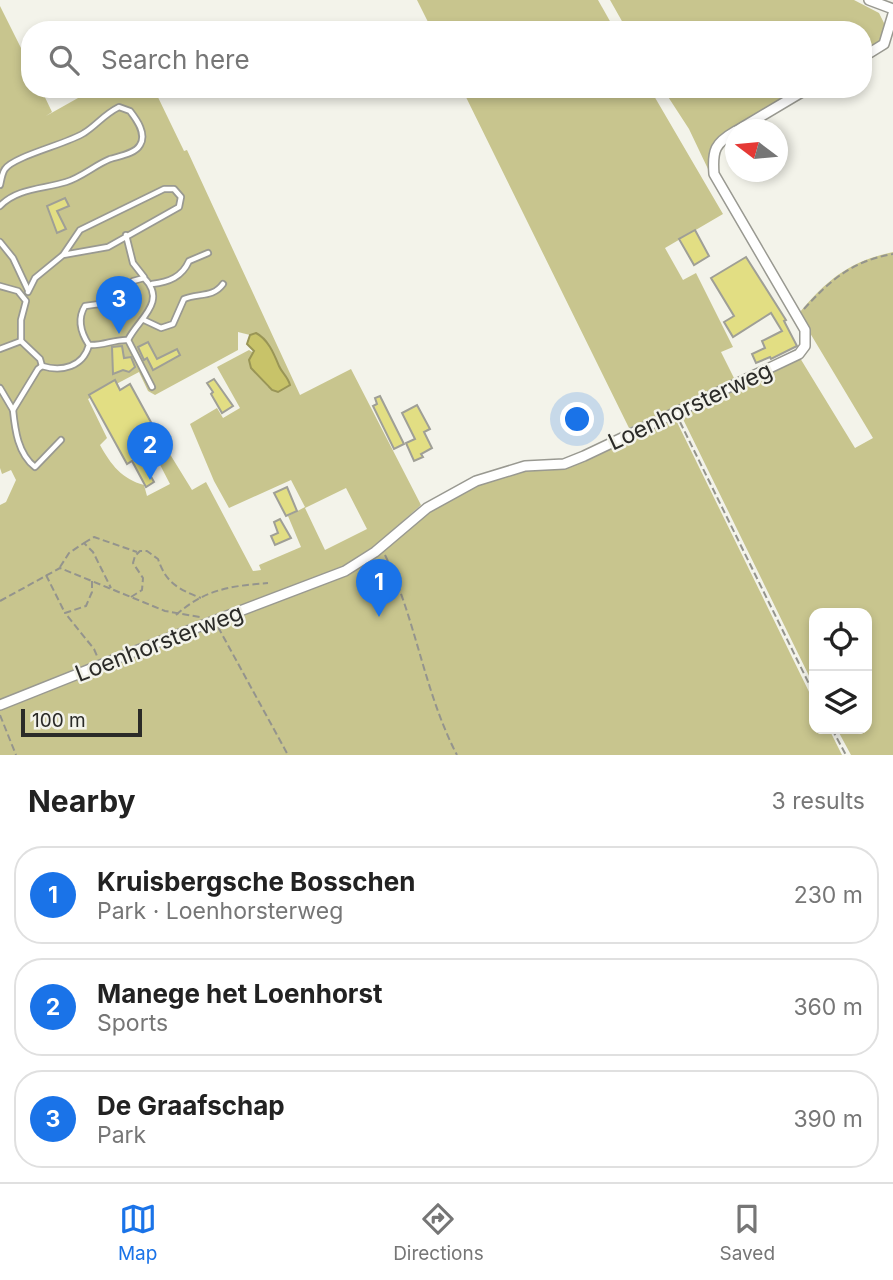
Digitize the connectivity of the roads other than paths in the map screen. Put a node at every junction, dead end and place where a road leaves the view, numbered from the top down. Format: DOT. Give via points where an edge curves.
graph roads {
  1 [pos="869,0"];
  2 [pos="893,11"];
  3 [pos="891,37"];
  4 [pos="872,52"];
  5 [pos="792,98"];
  6 [pos="756,119"];
  7 [pos="725,138"];
  8 [pos="0,185"];
  9 [pos="0,206"];
  10 [pos="126,235"];
  11 [pos="0,242"];
  12 [pos="208,253"];
  13 [pos="63,255"];
  14 [pos="144,278"];
  15 [pos="152,284"];
  16 [pos="223,284"];
  17 [pos="0,286"];
  18 [pos="28,292"];
  19 [pos="26,301"];
  20 [pos="144,320"];
  21 [pos="128,340"];
  22 [pos="21,341"];
  23 [pos="89,345"];
  24 [pos="0,349"];
  25 [pos="42,366"];
  26 [pos="152,387"];
  27 [pos="0,388"];
  28 [pos="13,410"];
  29 [pos="61,440"];
  30 [pos="0,705"];
  1 -- 2 [label="street"];
  2 -- 3 [label="street"];
  3 -- 4 [label="street"];
  5 -- 6 [label="street, Loenhorsterweg"];
  7 -- 30 [label="street, Loenhorsterweg" via="718,142 713,174 806,334 799,354 564,464 525,466 476,481 427,508 345,571"];
  8 -- 9 [label="lane" via="5,169 16,160 85,133 119,107 130,111 143,134 135,150 67,181 7,199"];
  10 -- 13 [label="lane" via="108,247"];
  10 -- 13 [label="lane" via="179,207 178,193 164,189 80,230"];
  10 -- 14 [label="lane" via="133,262"];
  11 -- 18 [label="lane" via="13,258"];
  12 -- 15 [label="lane" via="189,261 166,283"];
  13 -- 18 [label="lane" via="35,278"];
  14 -- 15 [label="lane"];
  14 -- 23 [label="lane" via="133,281 114,302 85,306 80,326"];
  15 -- 20 [label="lane" via="154,292"];
  16 -- 20 [label="lane" via="208,295 184,299 173,324 161,328"];
  17 -- 19 [label="lane" via="18,291"];
  18 -- 19 [label="lane"];
  19 -- 22 [label="lane"];
  20 -- 21 [label="lane"];
  21 -- 23 [label="lane"];
  21 -- 26 [label="lane"];
  22 -- 24 [label="lane"];
  22 -- 25 [label="lane"];
  23 -- 25 [label="lane" via="87,353 69,368"];
  25 -- 28 [label="lane"];
  27 -- 28 [label="lane"];
  28 -- 29 [label="lane" via="18,442 35,467"];
}
